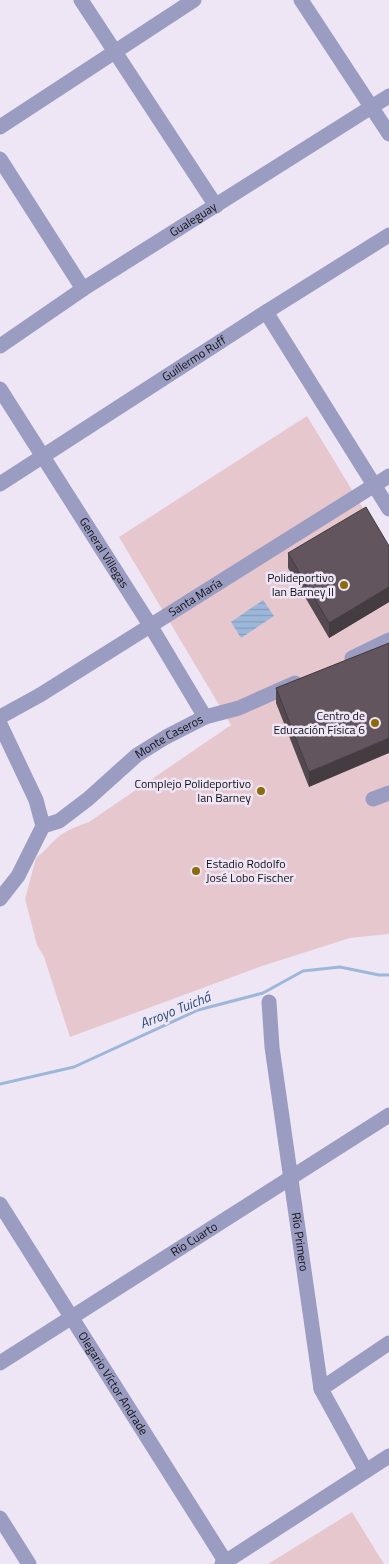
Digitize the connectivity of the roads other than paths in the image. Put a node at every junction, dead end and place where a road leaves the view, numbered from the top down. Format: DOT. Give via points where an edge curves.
graph roads {
  1 [pos="81,0"];
  2 [pos="194,0"];
  3 [pos="302,0"];
  4 [pos="114,51"];
  5 [pos="389,96"];
  6 [pos="371,107"];
  7 [pos="0,127"];
  8 [pos="389,134"];
  9 [pos="0,159"];
  10 [pos="216,206"];
  11 [pos="389,235"];
  12 [pos="83,289"];
  13 [pos="266,312"];
  14 [pos="0,346"];
  15 [pos="0,389"];
  16 [pos="44,456"];
  17 [pos="389,476"];
  18 [pos="0,484"];
  19 [pos="374,486"];
  20 [pos="389,509"];
  21 [pos="150,626"];
  22 [pos="389,640"];
  23 [pos="335,666"];
  24 [pos="309,677"];
  25 [pos="0,717"];
  26 [pos="205,717"];
  27 [pos="0,724"];
  28 [pos="389,793"];
  29 [pos="373,799"];
  30 [pos="43,826"];
  31 [pos="0,899"];
  32 [pos="269,1002"];
  33 [pos="389,1115"];
  34 [pos="290,1178"];
  35 [pos="0,1204"];
  36 [pos="72,1317"];
  37 [pos="389,1344"];
  38 [pos="0,1363"];
  39 [pos="321,1389"];
  40 [pos="389,1456"];
  41 [pos="366,1471"];
  42 [pos="0,1518"];
  43 [pos="225,1563"];
  44 [pos="29,1564"];
  1 -- 4 [label="street"];
  2 -- 4 [label="street"];
  3 -- 6 [label="street"];
  4 -- 7 [label="street"];
  4 -- 10 [label="street"];
  5 -- 6 [label="street, Gualeguay"];
  6 -- 8 [label="street"];
  6 -- 10 [label="street, Gualeguay"];
  9 -- 12 [label="street"];
  10 -- 12 [label="street, Gualeguay"];
  11 -- 13 [label="street, Guillermo Ruff"];
  12 -- 14 [label="street, Gualeguay"];
  13 -- 16 [label="street, Guillermo Ruff"];
  13 -- 19 [label="street"];
  15 -- 16 [label="street, General Villegas"];
  16 -- 18 [label="street, Guillermo Ruff"];
  16 -- 21 [label="street, General Villegas"];
  17 -- 19 [label="street, Santa María"];
  19 -- 20 [label="street"];
  19 -- 21 [label="street, Santa María"];
  21 -- 25 [label="street, Santa María"];
  21 -- 26 [label="street, General Villegas"];
  22 -- 23 [label="street"];
  24 -- 26 [label="street, Monte Caseros" via="239,708"];
  26 -- 30 [label="street, Monte Caseros" via="137,755 66,816"];
  27 -- 30 [label="street" via="36,800"];
  28 -- 29 [label="street"];
  30 -- 31 [label="street" via="18,876"];
  32 -- 34 [label="street, Río Primero"];
  33 -- 34 [label="street, Río Cuarto"];
  34 -- 36 [label="street, Río Cuarto"];
  34 -- 39 [label="street, Río Primero"];
  35 -- 36 [label="street, Olegario Víctor Andrade"];
  36 -- 38 [label="street, Río Cuarto"];
  36 -- 43 [label="street, Olegario Víctor Andrade"];
  37 -- 39 [label="street"];
  39 -- 41 [label="street, Río Primero"];
  40 -- 41 [label="street"];
  41 -- 43 [label="street"];
  42 -- 44 [label="street"];
}
